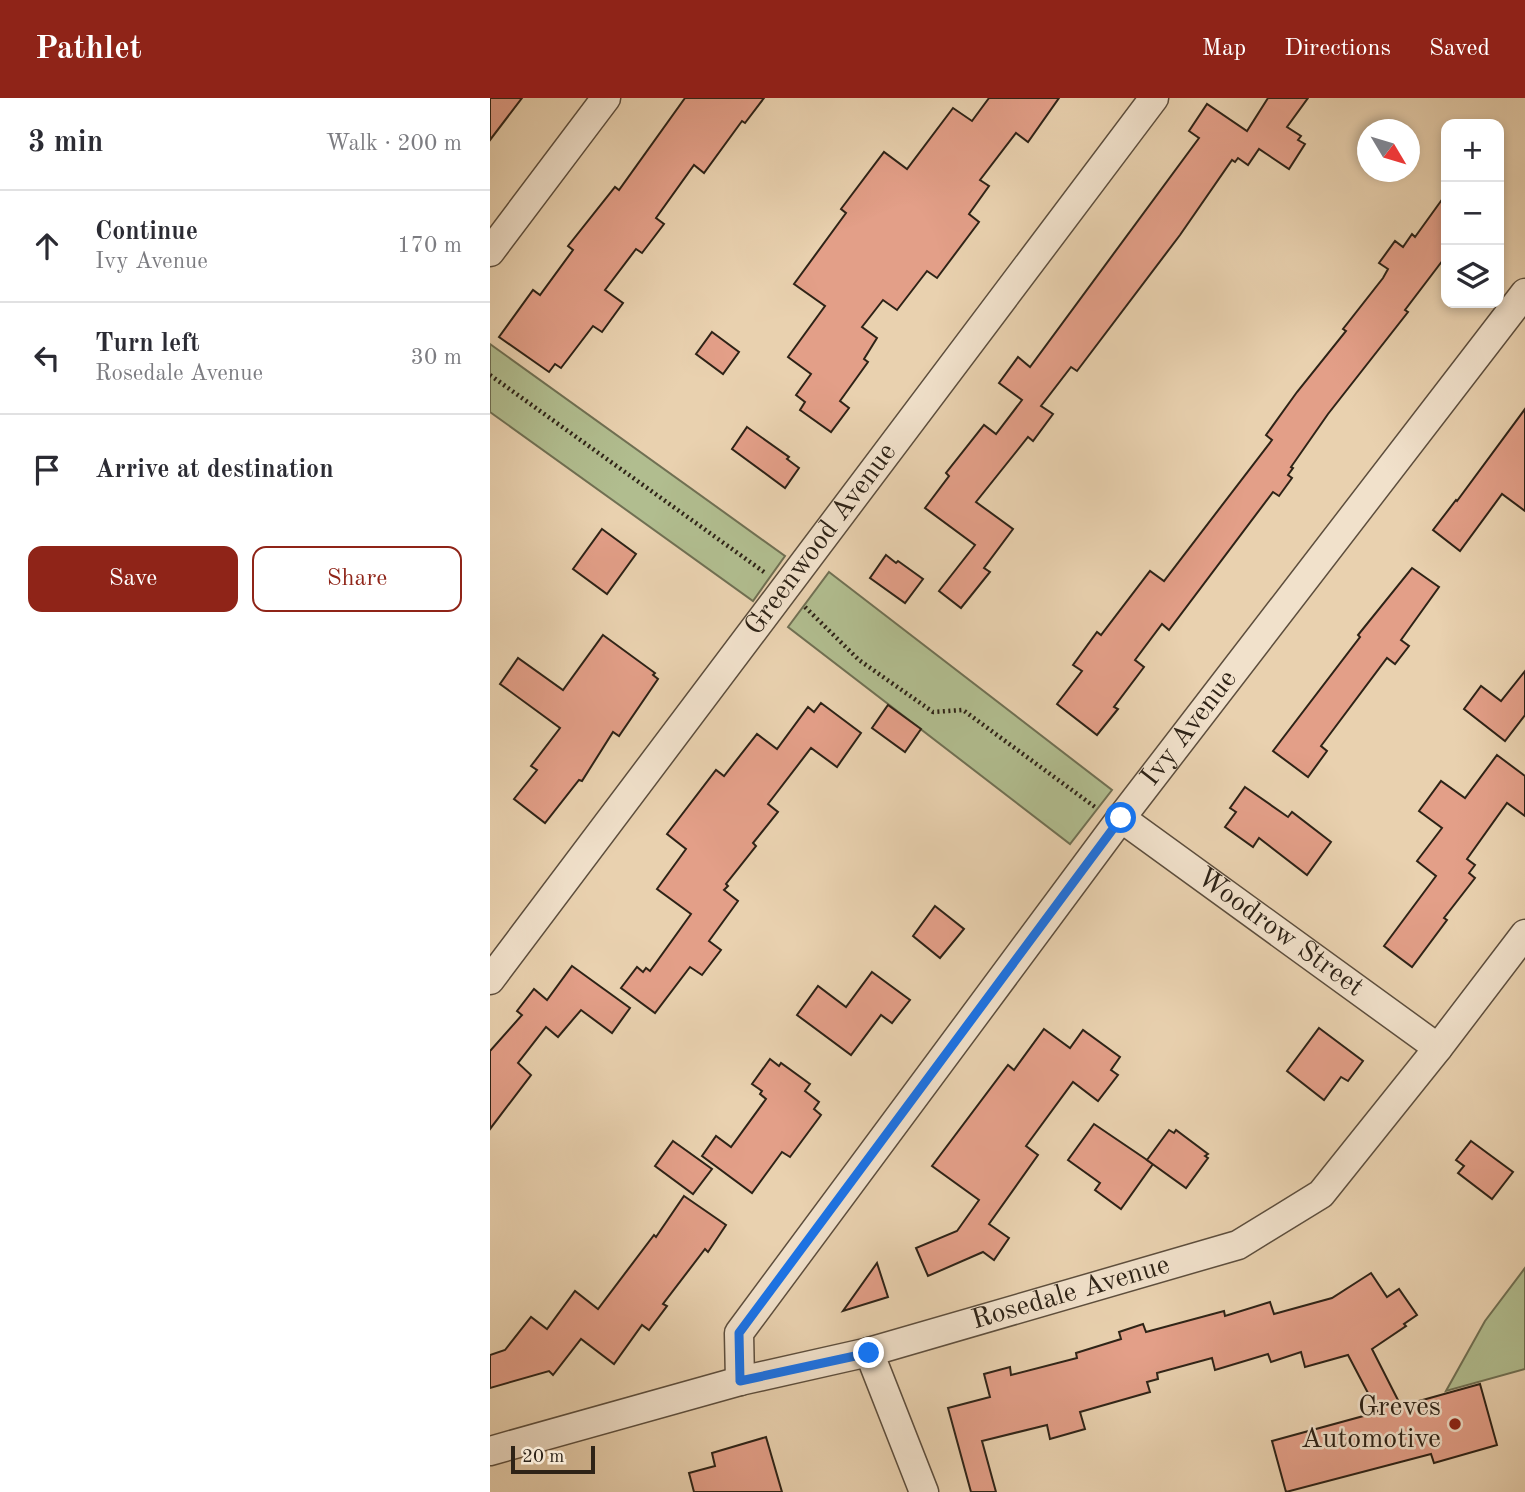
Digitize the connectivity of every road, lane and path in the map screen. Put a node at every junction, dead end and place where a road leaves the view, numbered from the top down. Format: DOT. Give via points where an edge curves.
graph roads {
  1 [pos="606,98"];
  2 [pos="1154,98"];
  3 [pos="490,252"];
  4 [pos="1525,293"];
  5 [pos="1121,818"];
  6 [pos="1525,934"];
  7 [pos="490,980"];
  8 [pos="1438,1048"];
  9 [pos="869,1353"];
  10 [pos="740,1381"];
  11 [pos="490,1451"];
  12 [pos="924,1492"];
  1 -- 3 [label="street"];
  2 -- 7 [label="street, Greenwood Avenue"];
  4 -- 5 [label="street, Ivy Avenue"];
  5 -- 8 [label="street, Woodrow Street"];
  5 -- 10 [label="street, Ivy Avenue" via="739,1333"];
  6 -- 8 [label="street, Rosedale Avenue"];
  8 -- 9 [label="street, Rosedale Avenue" via="1321,1194 1238,1245"];
  9 -- 10 [label="street, Rosedale Avenue"];
  9 -- 12 [label="street"];
  10 -- 11 [label="street, Rosedale Avenue"];
}
